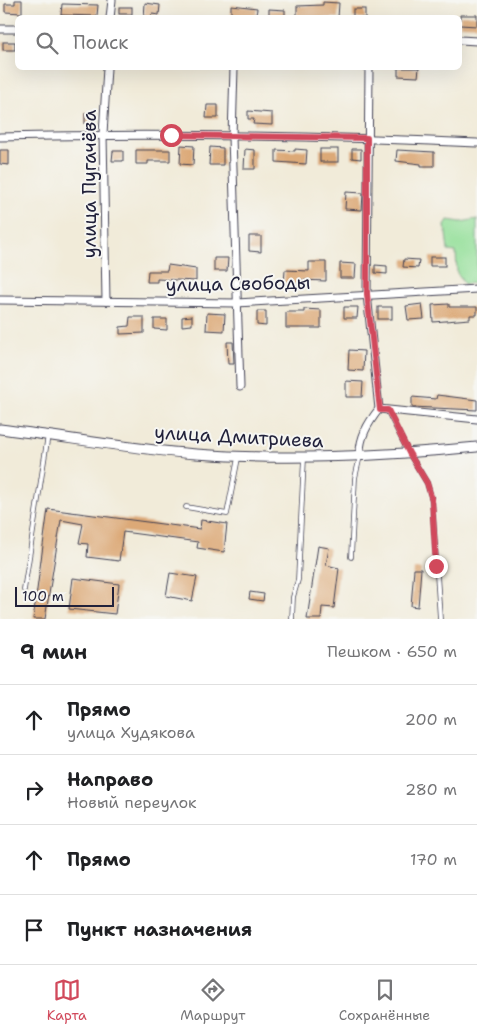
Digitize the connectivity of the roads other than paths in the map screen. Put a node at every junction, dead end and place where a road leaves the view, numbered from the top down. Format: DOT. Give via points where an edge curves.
graph roads {
  1 [pos="112,0"];
  2 [pos="110,15"];
  3 [pos="0,29"];
  4 [pos="15,29"];
  5 [pos="462,40"];
  6 [pos="477,41"];
  7 [pos="107,70"];
  8 [pos="234,70"];
  9 [pos="369,70"];
  10 [pos="102,134"];
  11 [pos="0,137"];
  12 [pos="232,137"];
  13 [pos="367,138"];
  14 [pos="477,143"];
  15 [pos="477,289"];
  16 [pos="367,294"];
  17 [pos="0,300"];
  18 [pos="106,301"];
  19 [pos="238,303"];
  20 [pos="240,387"];
  21 [pos="384,410"];
  22 [pos="477,419"];
  23 [pos="0,429"];
  24 [pos="48,435"];
  25 [pos="477,447"];
  26 [pos="409,453"];
  27 [pos="238,455"];
  28 [pos="360,456"];
  29 [pos="304,458"];
  30 [pos="186,507"];
  31 [pos="351,557"];
  32 [pos="24,590"];
  33 [pos="292,619"];
  34 [pos="440,619"];
  1 -- 2 [label="street"];
  3 -- 4 [label="street"];
  5 -- 6 [label="street"];
  7 -- 10 [label="street, улица Пугачёва"];
  8 -- 12 [label="street"];
  9 -- 13 [label="street"];
  10 -- 11 [label="street"];
  10 -- 12 [label="street"];
  10 -- 18 [label="street, улица Пугачёва"];
  12 -- 13 [label="street"];
  12 -- 19 [label="street"];
  13 -- 14 [label="street"];
  13 -- 16 [label="street"];
  15 -- 16 [label="street, улица Свободы"];
  16 -- 19 [label="street, улица Свободы"];
  16 -- 21 [label="street"];
  17 -- 18 [label="street, улица Свободы"];
  18 -- 19 [label="street, улица Свободы"];
  19 -- 20 [label="street"];
  21 -- 22 [label="street"];
  21 -- 26 [label="lane"];
  21 -- 28 [label="street" via="372,419 359,444"];
  23 -- 24 [label="street, улица Дмитриева"];
  24 -- 27 [label="street, улица Дмитриева" via="195,454"];
  24 -- 32 [label="lane"];
  25 -- 26 [label="street, улица Дмитриева"];
  26 -- 28 [label="street, улица Дмитриева"];
  26 -- 34 [label="lane" via="427,483 432,500"];
  27 -- 29 [label="street, улица Дмитриева"];
  27 -- 30 [label="lane" via="227,514"];
  28 -- 29 [label="street, улица Дмитриева"];
  28 -- 31 [label="lane" via="355,478"];
  29 -- 33 [label="lane" via="298,580"];
}
